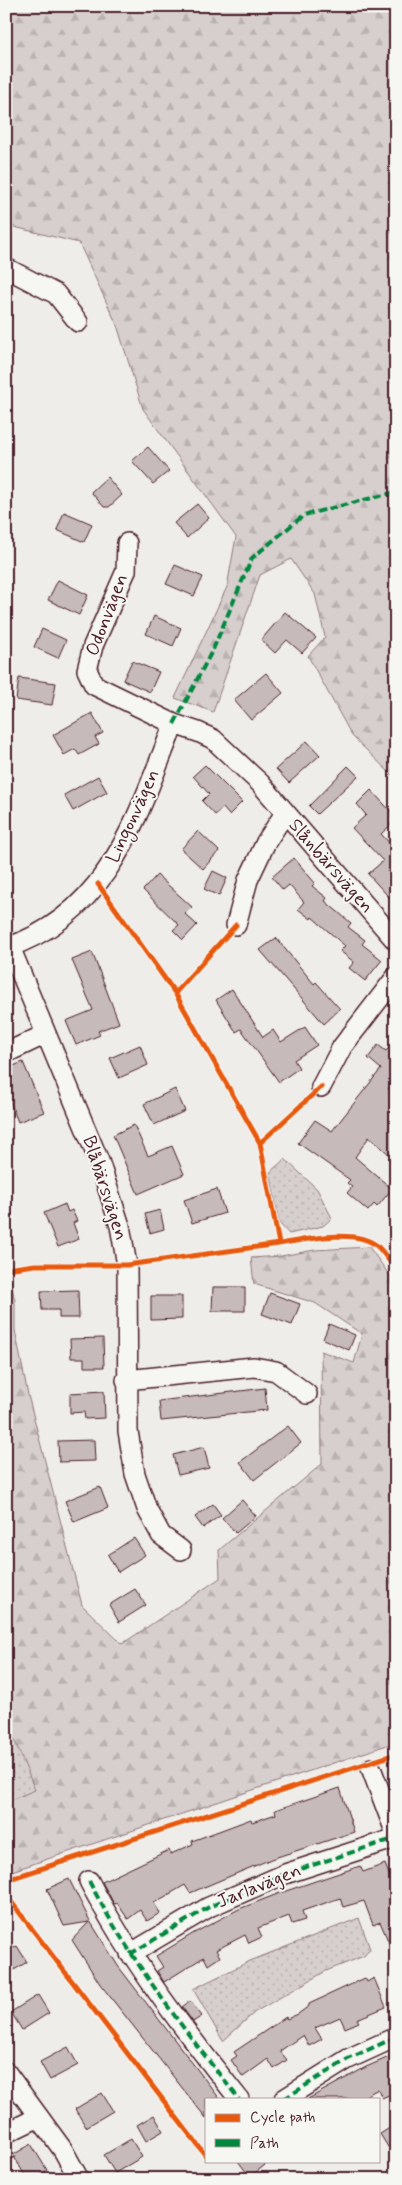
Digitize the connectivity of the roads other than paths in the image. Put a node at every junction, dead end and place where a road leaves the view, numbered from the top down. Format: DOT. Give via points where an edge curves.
graph roads {
  1 [pos="6,268"];
  2 [pos="78,322"];
  3 [pos="127,543"];
  4 [pos="174,724"];
  5 [pos="285,813"];
  6 [pos="236,925"];
  7 [pos="396,941"];
  8 [pos="8,947"];
  9 [pos="396,977"];
  10 [pos="46,1034"];
  11 [pos="6,1053"];
  12 [pos="321,1087"];
  13 [pos="126,1380"];
  14 [pos="307,1394"];
  15 [pos="181,1550"];
  16 [pos="371,1768"];
  17 [pos="396,1836"];
  18 [pos="89,1881"];
  19 [pos="130,1954"];
  20 [pos="396,2037"];
  21 [pos="6,2072"];
  22 [pos="238,2098"];
  23 [pos="286,2098"];
  24 [pos="39,2117"];
  25 [pos="6,2133"];
  26 [pos="79,2179"];
  1 -- 2 [label="street" via="56,294"];
  3 -- 4 [label="street, Odonvägen" via="126,571 93,646 87,670 94,685"];
  4 -- 5 [label="street, Slånbärsvägen" via="213,739 260,783"];
  4 -- 8 [label="street, Lingonvägen" via="130,832 98,884 87,898 54,924"];
  5 -- 6 [label="street, Slånbärsvägen" via="266,842 248,880"];
  5 -- 7 [label="street, Slånbärsvägen"];
  8 -- 10 [label="street, Blåbärsvägen"];
  9 -- 12 [label="street" via="342,1047"];
  10 -- 11 [label="street"];
  10 -- 13 [label="street, Blåbärsvägen" via="99,1161 120,1226 127,1265"];
  13 -- 14 [label="street" via="254,1367 276,1371"];
  13 -- 15 [label="street, Blåbärsvägen" via="128,1431 135,1474 147,1509 161,1535"];
  16 -- 17 [label="street, Jarlavägen"];
  17 -- 19 [label="street, Jarlavägen" via="285,1874 217,1903"];
  18 -- 19 [label="street"];
  19 -- 22 [label="street"];
  20 -- 23 [label="street" via="348,2059"];
  21 -- 24 [label="street"];
  24 -- 25 [label="street"];
  24 -- 26 [label="street"];
}
